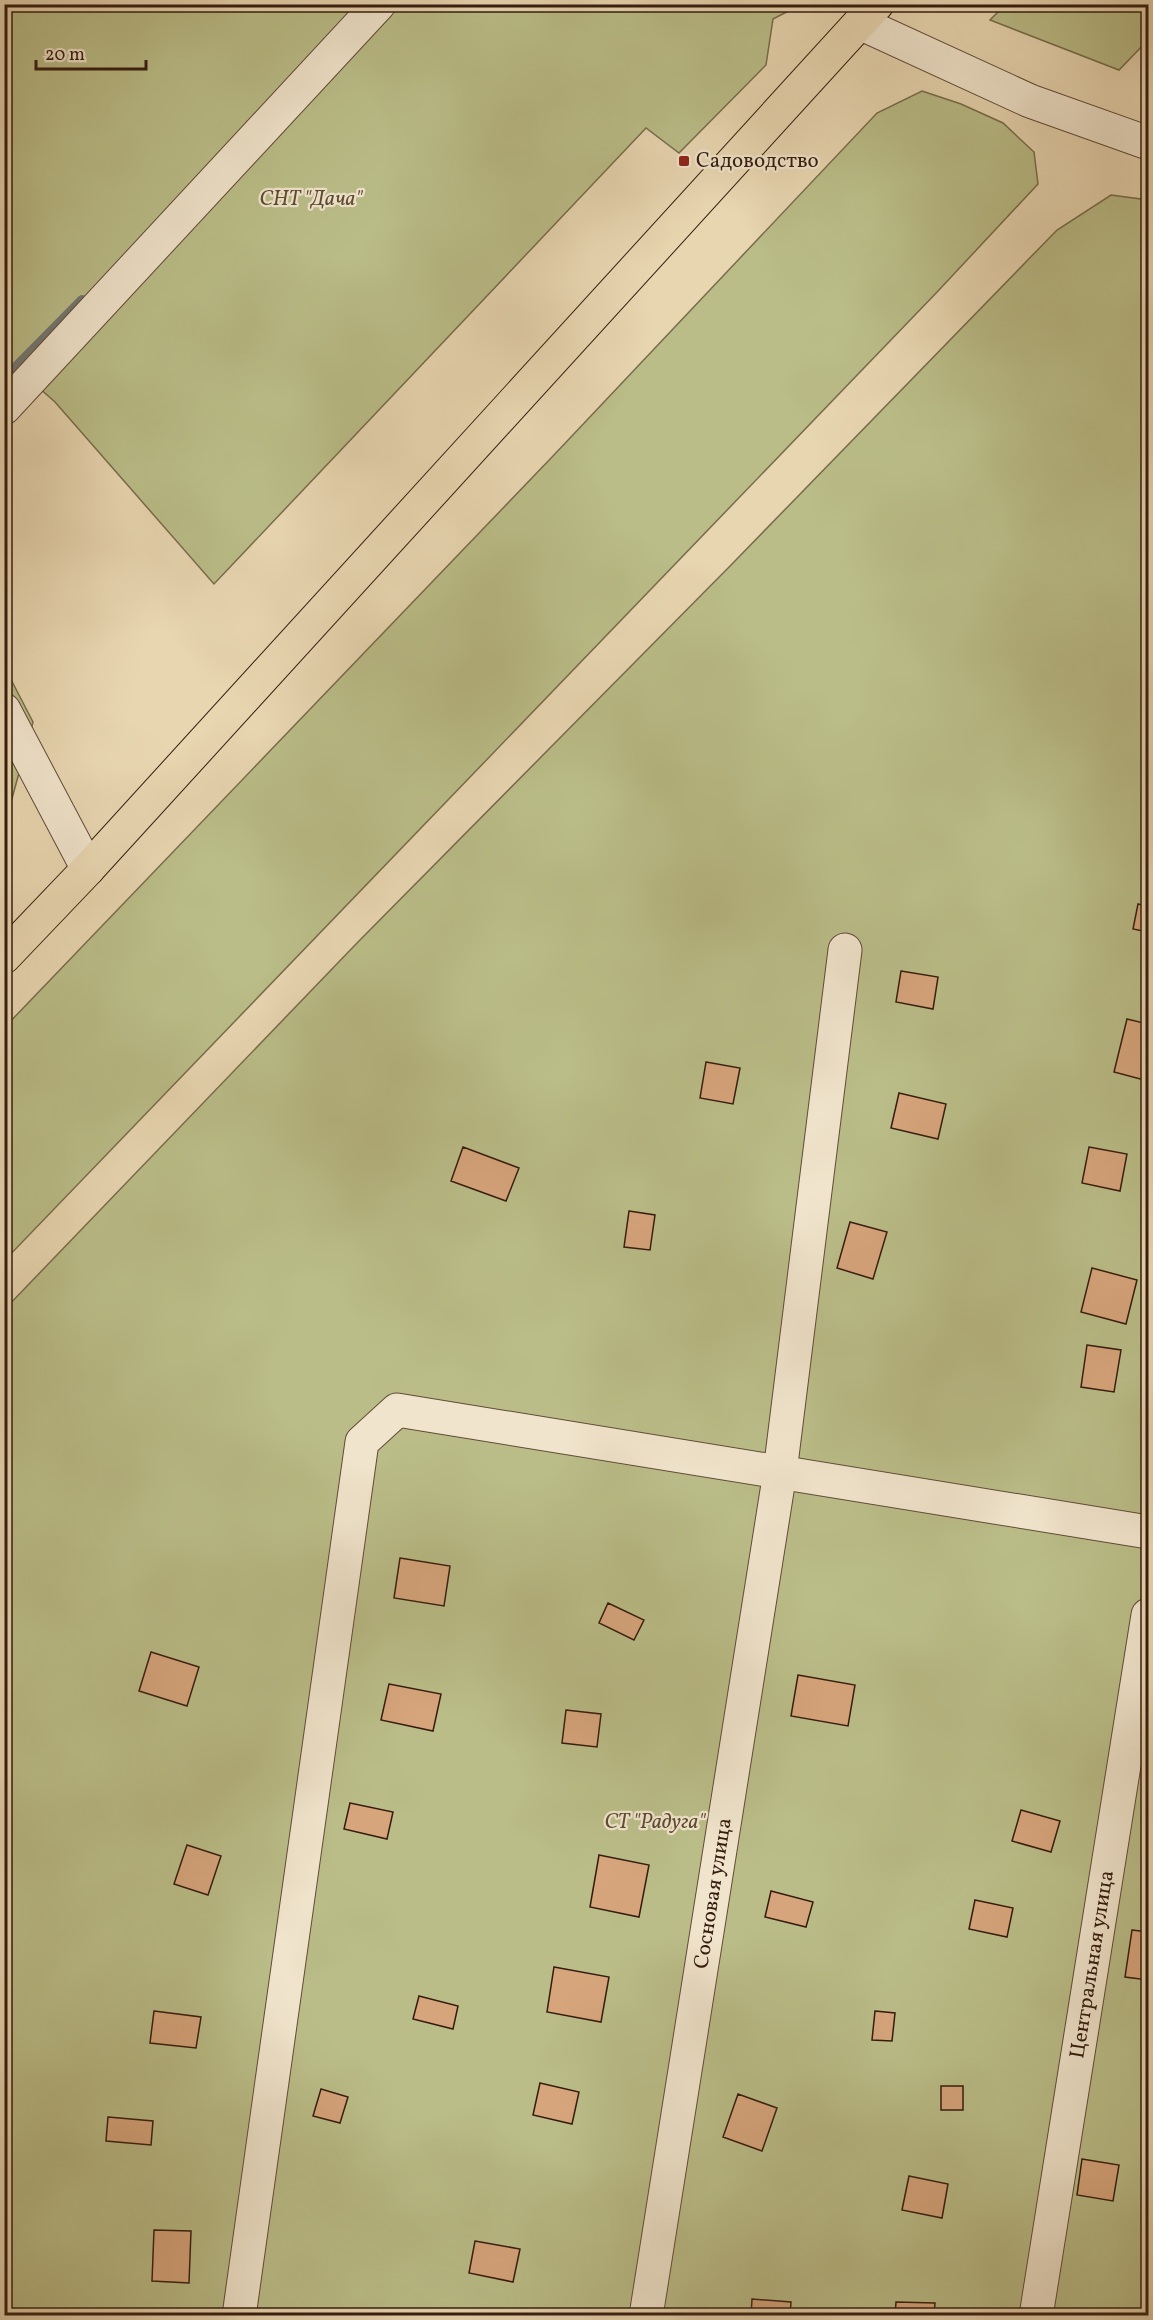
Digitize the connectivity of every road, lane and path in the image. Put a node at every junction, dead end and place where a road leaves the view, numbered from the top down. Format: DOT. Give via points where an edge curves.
graph roads {
  1 [pos="379,4"];
  2 [pos="869,14"];
  3 [pos="1149,143"];
  4 [pos="4,408"];
  5 [pos="4,710"];
  6 [pos="88,869"];
  7 [pos="845,950"];
  8 [pos="4,957"];
  9 [pos="780,1472"];
  10 [pos="1149,1532"];
  11 [pos="1149,1616"];
  12 [pos="239,2316"];
  13 [pos="646,2316"];
  14 [pos="1036,2316"];
  1 -- 4 [label="street"];
  2 -- 3 [label="street" via="1029,101"];
  2 -- 6 [label="main road"];
  5 -- 6 [label="street"];
  6 -- 8 [label="main road"];
  7 -- 9 [label="street, Сосновая улица"];
  9 -- 10 [label="street"];
  9 -- 12 [label="street" via="396,1410 362,1442"];
  9 -- 13 [label="street, Сосновая улица"];
  11 -- 14 [label="street, Центральная улица"];
}
